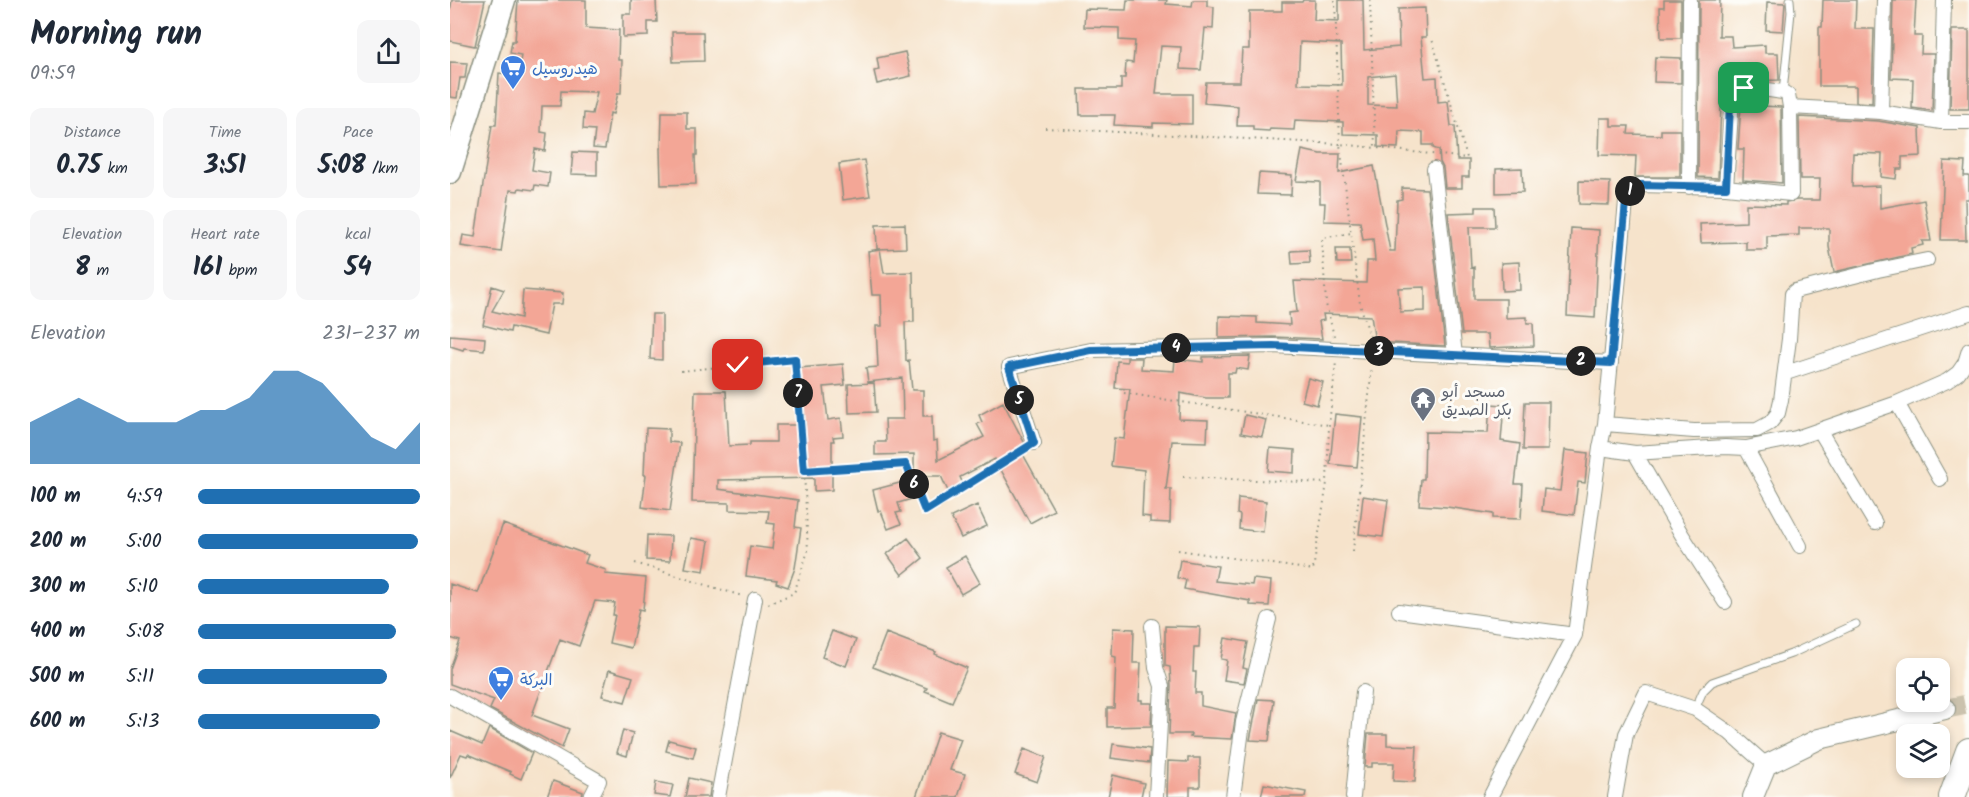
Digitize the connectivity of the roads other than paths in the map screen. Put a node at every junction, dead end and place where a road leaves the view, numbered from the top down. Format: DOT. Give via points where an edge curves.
graph roads {
  1 [pos="504,0"];
  2 [pos="1690,0"];
  3 [pos="1790,0"];
  4 [pos="1884,0"];
  5 [pos="1944,0"];
  6 [pos="1783,92"];
  7 [pos="1790,106"];
  8 [pos="1881,112"];
  9 [pos="1941,122"];
  10 [pos="1969,122"];
  11 [pos="1434,169"];
  12 [pos="450,172"];
  13 [pos="1726,187"];
  14 [pos="1689,188"];
  15 [pos="1927,260"];
  16 [pos="1969,313"];
  17 [pos="1969,350"];
  18 [pos="1455,355"];
  19 [pos="1611,363"];
  20 [pos="1786,373"];
  21 [pos="1897,403"];
  22 [pos="1605,424"];
  23 [pos="1820,431"];
  24 [pos="1034,443"];
  25 [pos="1600,448"];
  26 [pos="1746,448"];
  27 [pos="1635,453"];
  28 [pos="1940,479"];
  29 [pos="1875,523"];
  30 [pos="1800,546"];
  31 [pos="755,599"];
  32 [pos="1725,602"];
  33 [pos="1399,610"];
  34 [pos="1269,619"];
  35 [pos="1856,624"];
  36 [pos="1152,626"];
  37 [pos="1575,635"];
  38 [pos="1363,692"];
  39 [pos="450,696"];
  40 [pos="1695,709"];
  41 [pos="1935,712"];
  42 [pos="1969,751"];
  43 [pos="1766,765"];
  44 [pos="591,797"];
  45 [pos="718,797"];
  46 [pos="1156,797"];
  47 [pos="1233,797"];
  48 [pos="1353,797"];
  49 [pos="1490,797"];
  50 [pos="1615,797"];
  51 [pos="1753,797"];
  52 [pos="1952,797"];
  1 -- 12 [label="main road"];
  2 -- 14 [label="street"];
  3 -- 6 [label="lane"];
  4 -- 8 [label="street"];
  5 -- 9 [label="street"];
  6 -- 7 [label="street" via="1788,95"];
  6 -- 13 [label="street" via="1744,88 1732,98"];
  7 -- 8 [label="street"];
  7 -- 13 [label="street" via="1791,194"];
  8 -- 9 [label="street"];
  9 -- 10 [label="street"];
  11 -- 18 [label="street"];
  13 -- 14 [label="street"];
  14 -- 19 [label="street" via="1640,185 1630,191"];
  15 -- 20 [label="street" via="1795,291"];
  16 -- 20 [label="street"];
  17 -- 21 [label="street" via="1965,363 1947,381"];
  18 -- 19 [label="street"];
  18 -- 24 [label="street" via="1273,346 1091,350 1009,367"];
  19 -- 22 [label="street"];
  20 -- 22 [label="street" via="1778,413 1757,430 1694,431"];
  21 -- 23 [label="street"];
  21 -- 28 [label="street"];
  22 -- 25 [label="street"];
  23 -- 26 [label="street"];
  23 -- 29 [label="street"];
  25 -- 27 [label="street"];
  25 -- 37 [label="street"];
  26 -- 27 [label="street"];
  26 -- 30 [label="street"];
  27 -- 32 [label="street"];
  31 -- 45 [label="street"];
  33 -- 37 [label="street"];
  34 -- 47 [label="street" via="1243,722"];
  35 -- 40 [label="lane" via="1791,654 1712,682"];
  36 -- 46 [label="street" via="1162,686"];
  37 -- 49 [label="street"];
  38 -- 48 [label="street"];
  39 -- 44 [label="street" via="599,781"];
  40 -- 43 [label="street"];
  40 -- 50 [label="street" via="1646,693 1626,734"];
  41 -- 43 [label="main road" via="1819,739"];
  42 -- 52 [label="highway"];
  43 -- 51 [label="main road"];
}
